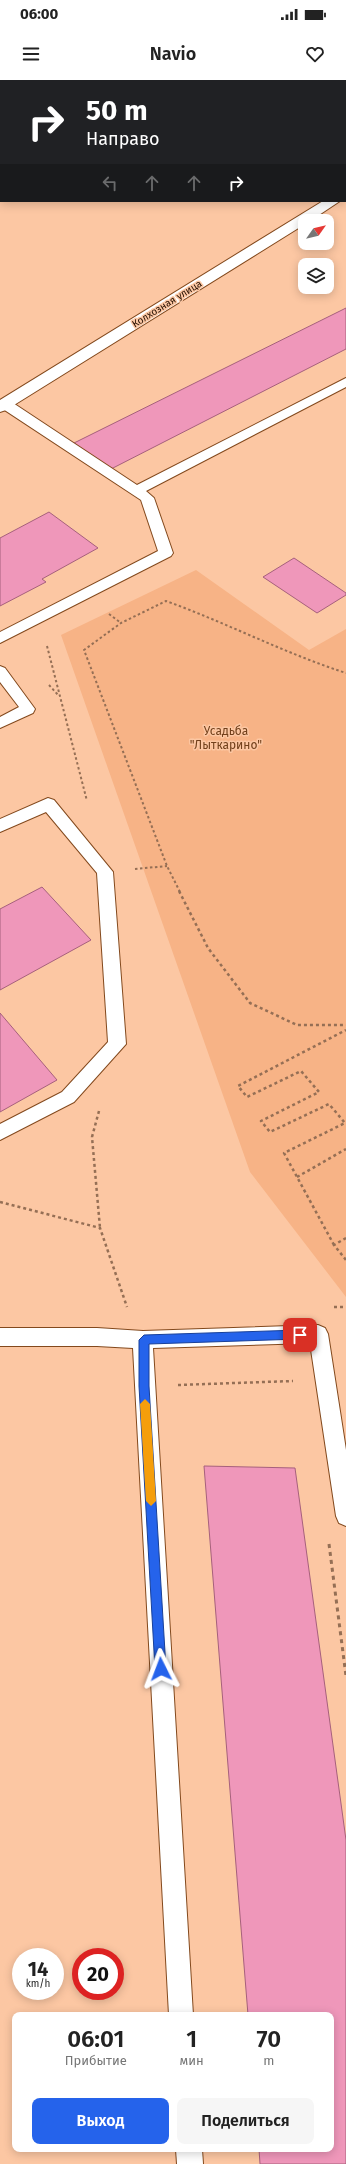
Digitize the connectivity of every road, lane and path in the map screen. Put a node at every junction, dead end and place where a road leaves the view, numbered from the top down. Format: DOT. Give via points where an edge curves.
graph roads {
  1 [pos="331,202"];
  2 [pos="346,382"];
  3 [pos="3,405"];
  4 [pos="136,491"];
  5 [pos="40,618"];
  6 [pos="0,638"];
  7 [pos="0,671"];
  8 [pos="346,673"];
  9 [pos="0,723"];
  10 [pos="88,803"];
  11 [pos="0,826"];
  12 [pos="346,1025"];
  13 [pos="346,1030"];
  14 [pos="100,1109"];
  15 [pos="0,1134"];
  16 [pos="346,1149"];
  17 [pos="297,1178"];
  18 [pos="0,1202"];
  19 [pos="100,1228"];
  20 [pos="346,1238"];
  21 [pos="334,1245"];
  22 [pos="346,1260"];
  23 [pos="129,1315"];
  24 [pos="0,1337"];
  25 [pos="144,1340"];
  26 [pos="300,1380"];
  27 [pos="144,1386"];
  28 [pos="346,1516"];
  29 [pos="181,2012"];
  30 [pos="189,2152"];
  31 [pos="190,2164"];
  1 -- 3 [label="street, Колхозная улица"];
  2 -- 4 [label="lane"];
  3 -- 4 [label="lane"];
  4 -- 5 [label="lane" via="147,498 166,553"];
  5 -- 6 [label="lane"];
  5 -- 10 [label="path"];
  7 -- 9 [label="lane" via="28,710"];
  8 -- 12 [label="path" via="309,661 212,617 166,601 121,623 84,650 167,866 208,948 250,1003 296,1025"];
  11 -- 15 [label="lane" via="48,804 105,872 117,1044 68,1097"];
  13 -- 17 [label="path" via="238,1086 246,1097 301,1071 319,1092 262,1121 270,1132 330,1104 345,1123 284,1153"];
  14 -- 19 [label="path" via="92,1137"];
  16 -- 17 [label="path"];
  17 -- 21 [label="path"];
  18 -- 19 [label="path"];
  19 -- 23 [label="path"];
  20 -- 21 [label="path"];
  21 -- 22 [label="path"];
  24 -- 25 [label="lane" via="97,1337"];
  25 -- 27 [label="lane"];
  25 -- 28 [label="lane" via="318,1334"];
  26 -- 27 [label="path"];
  27 -- 29 [label="lane"];
  30 -- 31 [label="lane"];
}
